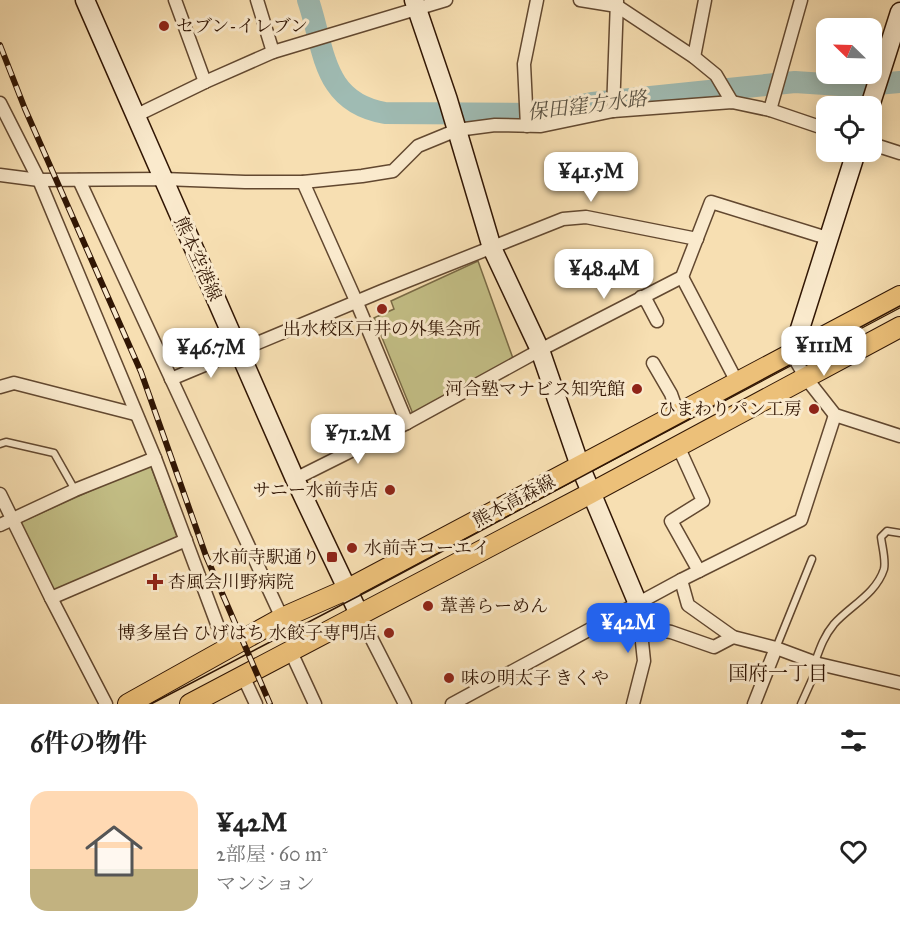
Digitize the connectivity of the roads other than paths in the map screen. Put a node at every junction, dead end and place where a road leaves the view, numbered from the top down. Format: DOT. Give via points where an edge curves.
graph roads {
  1 [pos="85,0"];
  2 [pos="175,0"];
  3 [pos="257,0"];
  4 [pos="446,0"];
  5 [pos="537,0"];
  6 [pos="580,0"];
  7 [pos="705,0"];
  8 [pos="801,0"];
  9 [pos="617,3"];
  10 [pos="415,5"];
  11 [pos="900,12"];
  12 [pos="273,52"];
  13 [pos="694,57"];
  14 [pos="205,82"];
  15 [pos="875,91"];
  16 [pos="732,102"];
  17 [pos="0,103"];
  18 [pos="770,110"];
  19 [pos="613,111"];
  20 [pos="135,116"];
  21 [pos="527,126"];
  22 [pos="816,126"];
  23 [pos="457,130"];
  24 [pos="882,147"];
  25 [pos="900,153"];
  26 [pos="853,162"];
  27 [pos="0,175"];
  28 [pos="162,179"];
  29 [pos="39,180"];
  30 [pos="79,180"];
  31 [pos="303,182"];
  32 [pos="827,238"];
  33 [pos="697,239"];
  34 [pos="492,248"];
  35 [pos="682,277"];
  36 [pos="900,296"];
  37 [pos="641,297"];
  38 [pos="357,303"];
  39 [pos="657,321"];
  40 [pos="900,327"];
  41 [pos="540,350"];
  42 [pos="239,351"];
  43 [pos="792,354"];
  44 [pos="653,363"];
  45 [pos="806,378"];
  46 [pos="171,380"];
  47 [pos="737,382"];
  48 [pos="0,387"];
  49 [pos="135,414"];
  50 [pos="678,414"];
  51 [pos="835,416"];
  52 [pos="407,423"];
  53 [pos="900,436"];
  54 [pos="0,444"];
  55 [pos="678,446"];
  56 [pos="155,458"];
  57 [pos="580,466"];
  58 [pos="295,479"];
  59 [pos="75,490"];
  60 [pos="591,493"];
  61 [pos="0,494"];
  62 [pos="13,520"];
  63 [pos="0,525"];
  64 [pos="900,533"];
  65 [pos="186,540"];
  66 [pos="812,559"];
  67 [pos="699,571"];
  68 [pos="681,580"];
  69 [pos="348,589"];
  70 [pos="51,598"];
  71 [pos="638,604"];
  72 [pos="360,616"];
  73 [pos="282,618"];
  74 [pos="641,627"];
  75 [pos="733,636"];
  76 [pos="226,648"];
  77 [pos="776,648"];
  78 [pos="291,652"];
  79 [pos="817,663"];
  80 [pos="243,676"];
  81 [pos="900,683"];
  82 [pos="106,704"];
  83 [pos="128,704"];
  84 [pos="190,704"];
  85 [pos="256,704"];
  86 [pos="315,704"];
  87 [pos="405,704"];
  88 [pos="452,704"];
  89 [pos="633,704"];
  90 [pos="754,704"];
  91 [pos="801,704"];
  1 -- 20 [label="street, 熊本空港線"];
  2 -- 14 [label="street"];
  3 -- 12 [label="street"];
  4 -- 10 [label="street"];
  5 -- 21 [label="street" via="524,64"];
  6 -- 9 [label="street"];
  7 -- 13 [label="street"];
  8 -- 18 [label="street"];
  9 -- 13 [label="street"];
  9 -- 19 [label="street"];
  10 -- 12 [label="street"];
  10 -- 23 [label="street"];
  11 -- 15 [label="street"];
  12 -- 14 [label="street"];
  13 -- 16 [label="street" via="716,75"];
  14 -- 20 [label="street"];
  16 -- 18 [label="street"];
  16 -- 19 [label="street"];
  17 -- 29 [label="street"];
  18 -- 22 [label="street"];
  19 -- 21 [label="street"];
  20 -- 28 [label="street, 熊本空港線"];
  21 -- 23 [label="street"];
  23 -- 31 [label="street" via="418,146 393,171"];
  23 -- 34 [label="street"];
  24 -- 25 [label="street"];
  26 -- 32 [label="street"];
  27 -- 29 [label="street"];
  28 -- 30 [label="street"];
  28 -- 31 [label="street"];
  28 -- 42 [label="street, 熊本空港線"];
  29 -- 30 [label="street"];
  29 -- 49 [label="street"];
  30 -- 46 [label="street"];
  31 -- 38 [label="street"];
  32 -- 33 [label="street" via="711,202"];
  32 -- 43 [label="street"];
  33 -- 34 [label="street" via="586,217 563,219"];
  33 -- 35 [label="street"];
  34 -- 38 [label="street"];
  34 -- 41 [label="street"];
  35 -- 37 [label="street"];
  35 -- 47 [label="street"];
  36 -- 43 [label="main road, 熊本高森線"];
  37 -- 39 [label="street"];
  37 -- 41 [label="street"];
  38 -- 42 [label="street"];
  38 -- 52 [label="street"];
  40 -- 45 [label="main road, 熊本高森線"];
  41 -- 52 [label="street"];
  41 -- 57 [label="street"];
  42 -- 46 [label="street"];
  42 -- 58 [label="street, 熊本空港線"];
  43 -- 45 [label="street"];
  43 -- 47 [label="main road, 熊本高森線"];
  44 -- 50 [label="street"];
  45 -- 51 [label="street"];
  45 -- 55 [label="main road, 熊本高森線"];
  46 -- 73 [label="street"];
  47 -- 50 [label="main road, 熊本高森線"];
  48 -- 49 [label="street" via="14,383"];
  49 -- 56 [label="street"];
  50 -- 57 [label="main road, 熊本高森線"];
  51 -- 53 [label="street"];
  51 -- 67 [label="street" via="801,520"];
  52 -- 58 [label="street"];
  54 -- 59 [label="lane" via="54,453"];
  55 -- 60 [label="main road, 熊本高森線"];
  55 -- 67 [label="street" via="703,501 671,522"];
  56 -- 59 [label="street"];
  56 -- 65 [label="street"];
  57 -- 60 [label="street"];
  57 -- 69 [label="main road, 熊本高森線"];
  58 -- 69 [label="street, 熊本空港線"];
  59 -- 62 [label="street"];
  60 -- 71 [label="street"];
  60 -- 72 [label="main road, 熊本高森線"];
  61 -- 62 [label="street"];
  62 -- 63 [label="street"];
  62 -- 70 [label="street"];
  64 -- 79 [label="lane" via="887,531 881,537 885,567 863,600 825,636"];
  65 -- 70 [label="street"];
  65 -- 76 [label="street"];
  66 -- 77 [label="lane"];
  67 -- 68 [label="street"];
  68 -- 71 [label="street"];
  68 -- 75 [label="street" via="688,605"];
  69 -- 72 [label="street, 熊本空港線"];
  69 -- 73 [label="main road, 熊本高森線"];
  70 -- 82 [label="street"];
  71 -- 74 [label="street"];
  71 -- 88 [label="street"];
  72 -- 78 [label="main road, 熊本高森線"];
  72 -- 87 [label="street"];
  73 -- 76 [label="main road, 熊本高森線"];
  74 -- 75 [label="street" via="663,635 671,632 714,647"];
  74 -- 89 [label="street" via="644,662"];
  75 -- 77 [label="street"];
  76 -- 83 [label="main road, 熊本高森線"];
  77 -- 79 [label="street"];
  77 -- 90 [label="street"];
  78 -- 80 [label="main road, 熊本高森線"];
  78 -- 86 [label="street"];
  79 -- 81 [label="street"];
  79 -- 91 [label="lane"];
  80 -- 84 [label="main road, 熊本高森線"];
  80 -- 85 [label="street"];
}
